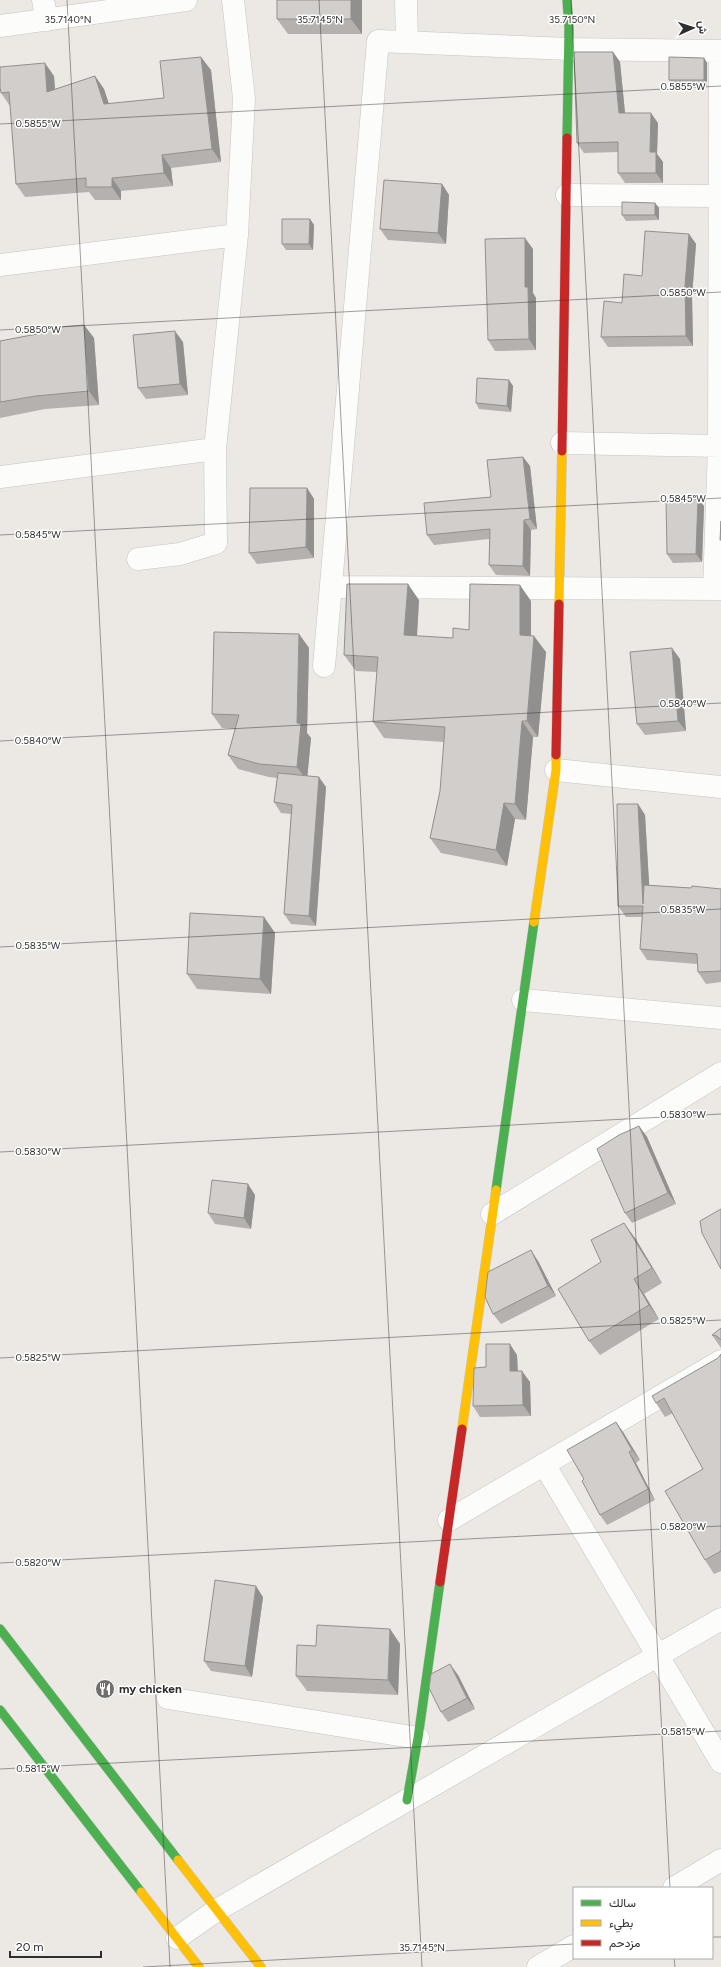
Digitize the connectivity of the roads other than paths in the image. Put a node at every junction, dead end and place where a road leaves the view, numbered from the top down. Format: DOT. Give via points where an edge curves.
graph roads {
  1 [pos="186,0"];
  2 [pos="233,0"];
  3 [pos="406,0"];
  4 [pos="567,0"];
  5 [pos="45,10"];
  6 [pos="0,26"];
  7 [pos="407,42"];
  8 [pos="569,50"];
  9 [pos="721,51"];
  10 [pos="567,195"];
  11 [pos="720,196"];
  12 [pos="237,235"];
  13 [pos="0,265"];
  14 [pos="562,442"];
  15 [pos="720,446"];
  16 [pos="215,449"];
  17 [pos="0,477"];
  18 [pos="138,559"];
  19 [pos="331,587"];
  20 [pos="560,588"];
  21 [pos="717,589"];
  22 [pos="324,666"];
  23 [pos="556,770"];
  24 [pos="721,787"];
  25 [pos="523,1000"];
  26 [pos="721,1018"];
  27 [pos="721,1073"];
  28 [pos="492,1214"];
  29 [pos="721,1361"];
  30 [pos="544,1464"];
  31 [pos="449,1520"];
  32 [pos="721,1618"];
  33 [pos="0,1629"];
  34 [pos="659,1655"];
  35 [pos="168,1698"];
  36 [pos="0,1710"];
  37 [pos="418,1738"];
  38 [pos="721,1762"];
  39 [pos="407,1800"];
  40 [pos="721,1860"];
  41 [pos="676,1887"];
  42 [pos="217,1910"];
  43 [pos="177,1938"];
  44 [pos="573,1947"];
  45 [pos="199,1967"];
  46 [pos="261,1967"];
  47 [pos="538,1967"];
  1 -- 5 [label="street"];
  2 -- 12 [label="street" via="244,98"];
  3 -- 7 [label="street"];
  4 -- 8 [label="street"];
  5 -- 6 [label="street"];
  7 -- 8 [label="street"];
  7 -- 19 [label="street" via="378,41"];
  8 -- 9 [label="street"];
  8 -- 10 [label="street"];
  9 -- 11 [label="street"];
  10 -- 11 [label="street"];
  10 -- 14 [label="street"];
  11 -- 15 [label="street"];
  12 -- 13 [label="street"];
  12 -- 16 [label="street"];
  14 -- 15 [label="street"];
  14 -- 20 [label="street"];
  15 -- 21 [label="street"];
  16 -- 17 [label="street"];
  16 -- 18 [label="street" via="216,542 180,554"];
  19 -- 20 [label="street"];
  19 -- 22 [label="street"];
  20 -- 21 [label="street"];
  20 -- 23 [label="street"];
  23 -- 24 [label="street"];
  23 -- 25 [label="street"];
  25 -- 26 [label="street"];
  25 -- 28 [label="street"];
  27 -- 28 [label="street"];
  28 -- 31 [label="street"];
  29 -- 30 [label="street"];
  30 -- 31 [label="street"];
  30 -- 34 [label="street"];
  31 -- 37 [label="street"];
  32 -- 34 [label="street"];
  33 -- 42 [label="street"];
  34 -- 38 [label="street"];
  34 -- 39 [label="street"];
  35 -- 37 [label="street"];
  36 -- 43 [label="street"];
  37 -- 39 [label="street"];
  39 -- 42 [label="street"];
  40 -- 41 [label="street"];
  42 -- 43 [label="street"];
  42 -- 46 [label="street"];
  43 -- 45 [label="street"];
  44 -- 47 [label="street"];
}
